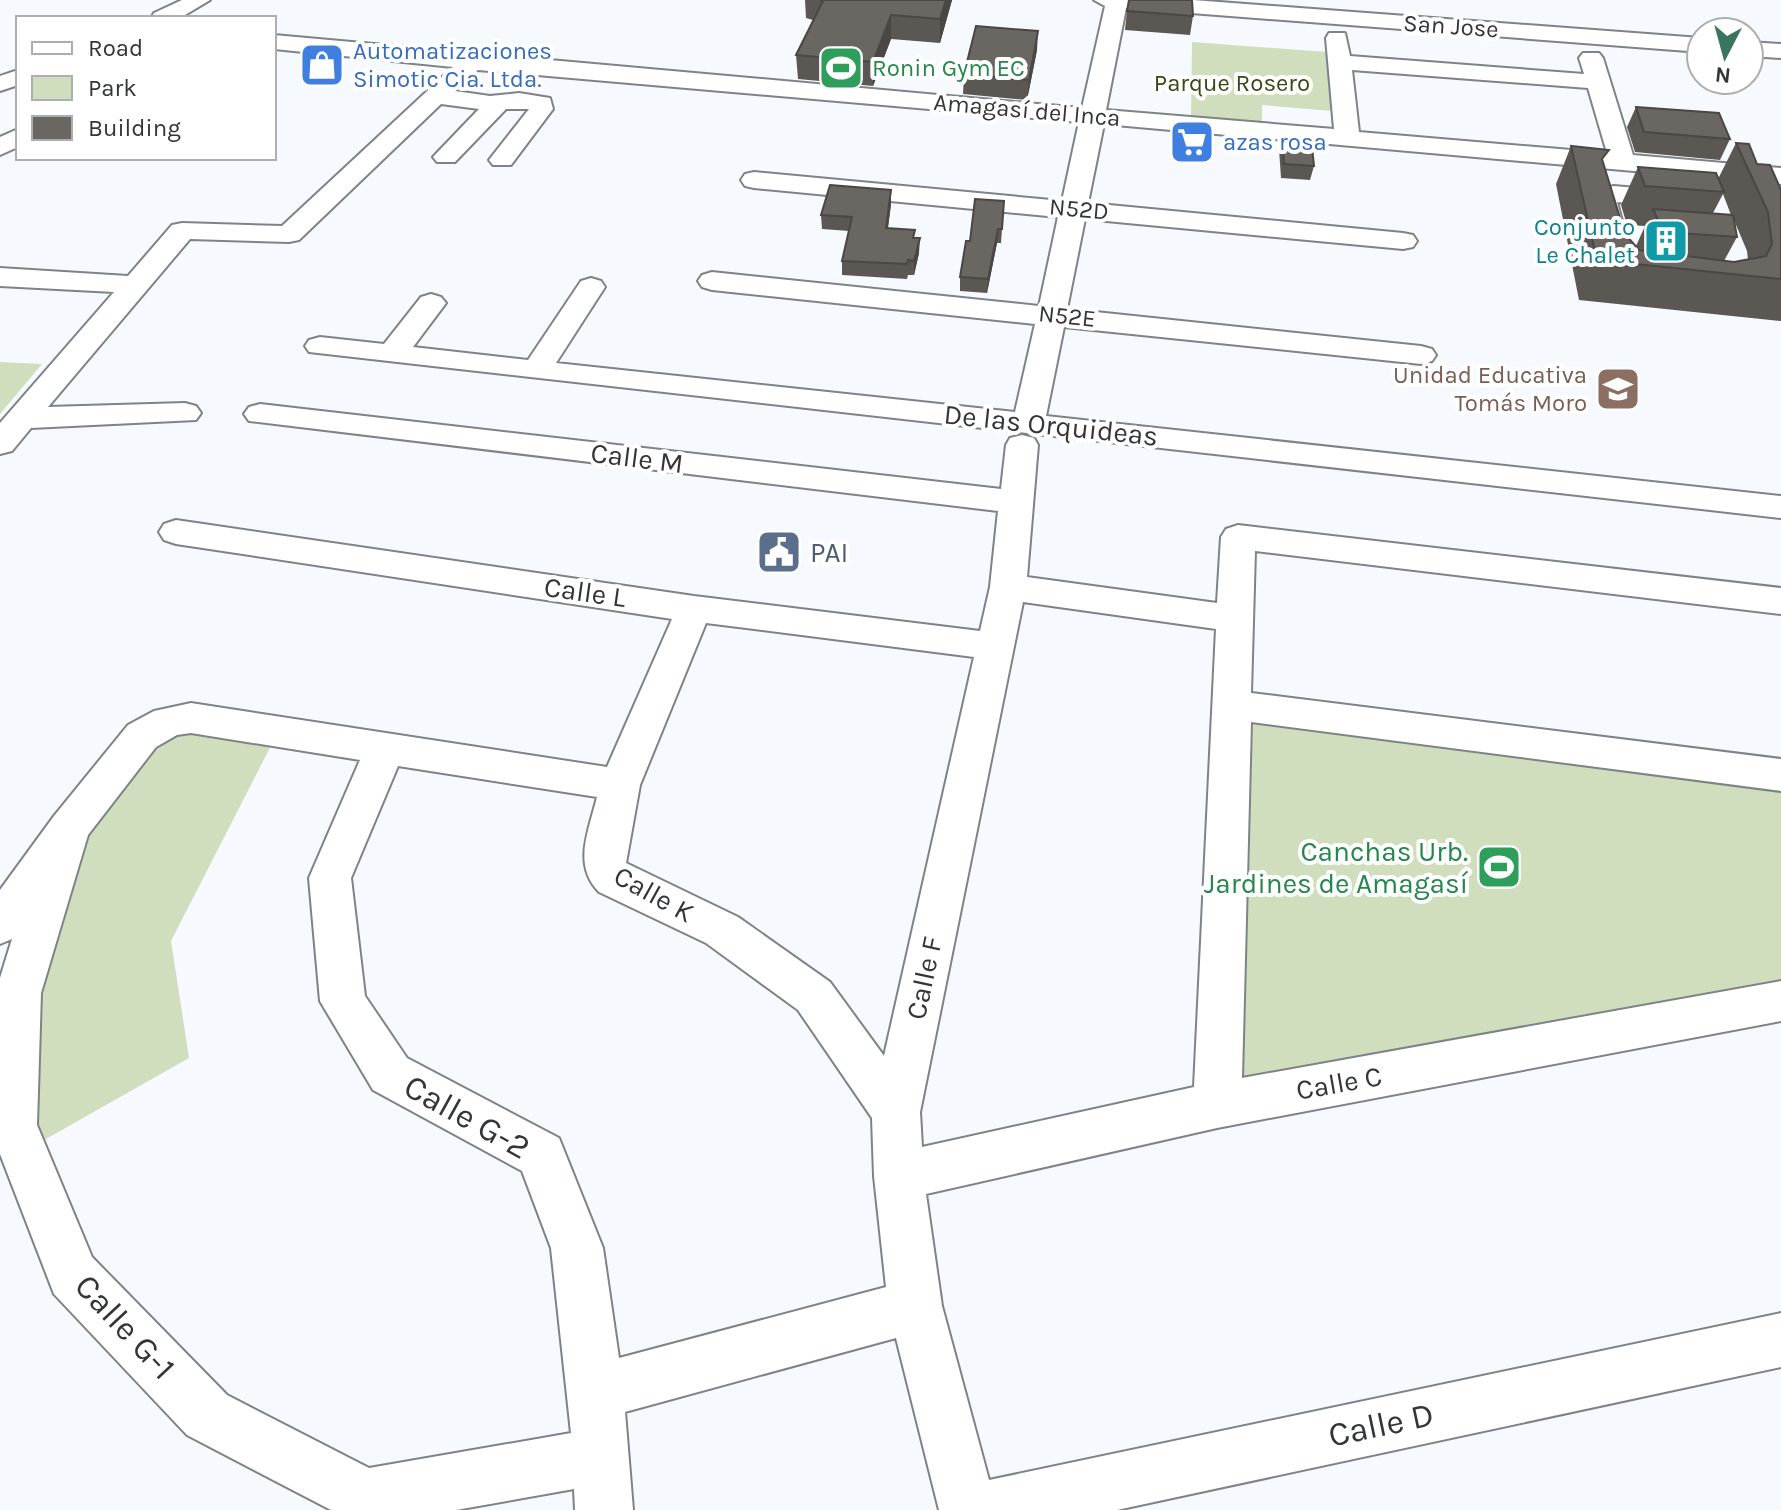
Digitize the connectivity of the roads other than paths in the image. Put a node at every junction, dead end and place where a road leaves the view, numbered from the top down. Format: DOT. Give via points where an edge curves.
graph roads {
  1 [pos="199,0"];
  2 [pos="1105,0"];
  3 [pos="1116,0"];
  4 [pos="1196,4"];
  5 [pos="1271,6"];
  6 [pos="168,16"];
  7 [pos="1335,18"];
  8 [pos="1584,36"];
  9 [pos="276,42"];
  10 [pos="1685,44"];
  11 [pos="472,62"];
  12 [pos="1340,62"];
  13 [pos="1598,82"];
  14 [pos="436,96"];
  15 [pos="498,103"];
  16 [pos="1091,116"];
  17 [pos="1347,137"];
  18 [pos="446,157"];
  19 [pos="502,160"];
  20 [pos="1622,162"];
  21 [pos="1695,168"];
  22 [pos="1781,176"];
  23 [pos="754,180"];
  24 [pos="1073,208"];
  25 [pos="1640,237"];
  26 [pos="1403,241"];
  27 [pos="0,277"];
  28 [pos="712,281"];
  29 [pos="136,285"];
  30 [pos="591,287"];
  31 [pos="431,303"];
  32 [pos="1051,314"];
  33 [pos="320,346"];
  34 [pos="392,354"];
  35 [pos="1421,355"];
  36 [pos="537,369"];
  37 [pos="185,413"];
  38 [pos="260,414"];
  39 [pos="23,418"];
  40 [pos="1026,433"];
  41 [pos="0,444"];
  42 [pos="1014,502"];
  43 [pos="1781,507"];
  44 [pos="176,532"];
  45 [pos="1008,587"];
  46 [pos="1781,601"];
  47 [pos="694,609"];
  48 [pos="1237,619"];
  49 [pos="995,646"];
  50 [pos="1232,705"];
  51 [pos="385,748"];
  52 [pos="1781,775"];
  53 [pos="620,785"];
  54 [pos="69,828"];
  55 [pos="0,925"];
  56 [pos="1781,1001"];
  57 [pos="7,1078"];
  58 [pos="1217,1105"];
  59 [pos="896,1112"];
  60 [pos="899,1176"];
  61 [pos="915,1306"];
  62 [pos="1781,1340"];
  63 [pos="596,1392"];
  64 [pos="603,1483"];
  65 [pos="493,1492"];
  66 [pos="968,1510"];
  67 [pos="982,1510"];
  1 -- 6 [label="street"];
  2 -- 3 [label="street, San Jose"];
  3 -- 4 [label="street, San Jose"];
  3 -- 16 [label="street, Calle F"];
  4 -- 5 [label="street, San Jose"];
  5 -- 7 [label="street, San Jose"];
  7 -- 8 [label="street, San Jose"];
  7 -- 12 [label="street"];
  8 -- 10 [label="street, San Jose"];
  8 -- 13 [label="street"];
  9 -- 11 [label="street, Amagasí del Inca"];
  11 -- 14 [label="street"];
  11 -- 16 [label="street, Amagasí del Inca"];
  12 -- 13 [label="street"];
  12 -- 17 [label="street"];
  13 -- 20 [label="street"];
  14 -- 15 [label="street"];
  14 -- 29 [label="street" via="289,234 182,231"];
  15 -- 18 [label="street"];
  15 -- 19 [label="street" via="536,101 543,106"];
  16 -- 17 [label="street, Amagasí del Inca"];
  16 -- 24 [label="street, Calle F"];
  17 -- 20 [label="street, Amagasí del Inca"];
  20 -- 21 [label="street, Amagasí del Inca"];
  21 -- 22 [label="street, Amagasí del Inca"];
  21 -- 25 [label="street" via="1708,201 1602,197 1616,247"];
  23 -- 24 [label="street, N52D"];
  24 -- 26 [label="street, N52D"];
  24 -- 32 [label="street, Calle F"];
  27 -- 29 [label="street"];
  28 -- 32 [label="street, N52E"];
  29 -- 39 [label="street"];
  30 -- 36 [label="street"];
  31 -- 34 [label="street"];
  32 -- 35 [label="street, N52E"];
  32 -- 40 [label="street, Calle F"];
  33 -- 34 [label="street, De las Orquideas"];
  34 -- 36 [label="street, De las Orquideas"];
  36 -- 40 [label="street, De las Orquideas"];
  37 -- 39 [label="street"];
  38 -- 42 [label="street, Calle M"];
  39 -- 41 [label="street"];
  40 -- 42 [label="street, Calle F"];
  40 -- 43 [label="street, De las Orquideas"];
  42 -- 45 [label="street, Calle F"];
  44 -- 47 [label="street, Calle L"];
  45 -- 48 [label="street"];
  45 -- 49 [label="street, Calle F"];
  46 -- 48 [label="street" via="1238,537"];
  47 -- 49 [label="street, Calle L"];
  47 -- 53 [label="street, Calle K"];
  48 -- 50 [label="street"];
  49 -- 59 [label="street, Calle F"];
  50 -- 52 [label="street"];
  50 -- 58 [label="street"];
  51 -- 53 [label="street"];
  51 -- 54 [label="street" via="191,718 168,722 142,736"];
  51 -- 63 [label="street, Calle G-2" via="330,878 343,1001 390,1074 541,1155 577,1248"];
  53 -- 59 [label="street, Calle K" via="605,870 722,930 814,996"];
  54 -- 55 [label="street"];
  54 -- 57 [label="street, Calle G-1" via="18,993"];
  56 -- 58 [label="street, Calle C"];
  57 -- 65 [label="street, Calle G-1" via="13,1125 73,1275 207,1415 366,1497"];
  58 -- 60 [label="street, Calle C"];
  59 -- 60 [label="street, Calle F"];
  60 -- 61 [label="street, Calle F"];
  61 -- 63 [label="street"];
  61 -- 66 [label="street, Calle F"];
  62 -- 67 [label="street, Calle D"];
  63 -- 64 [label="street, Calle G-2"];
  64 -- 65 [label="street, Calle G-1"];
}
